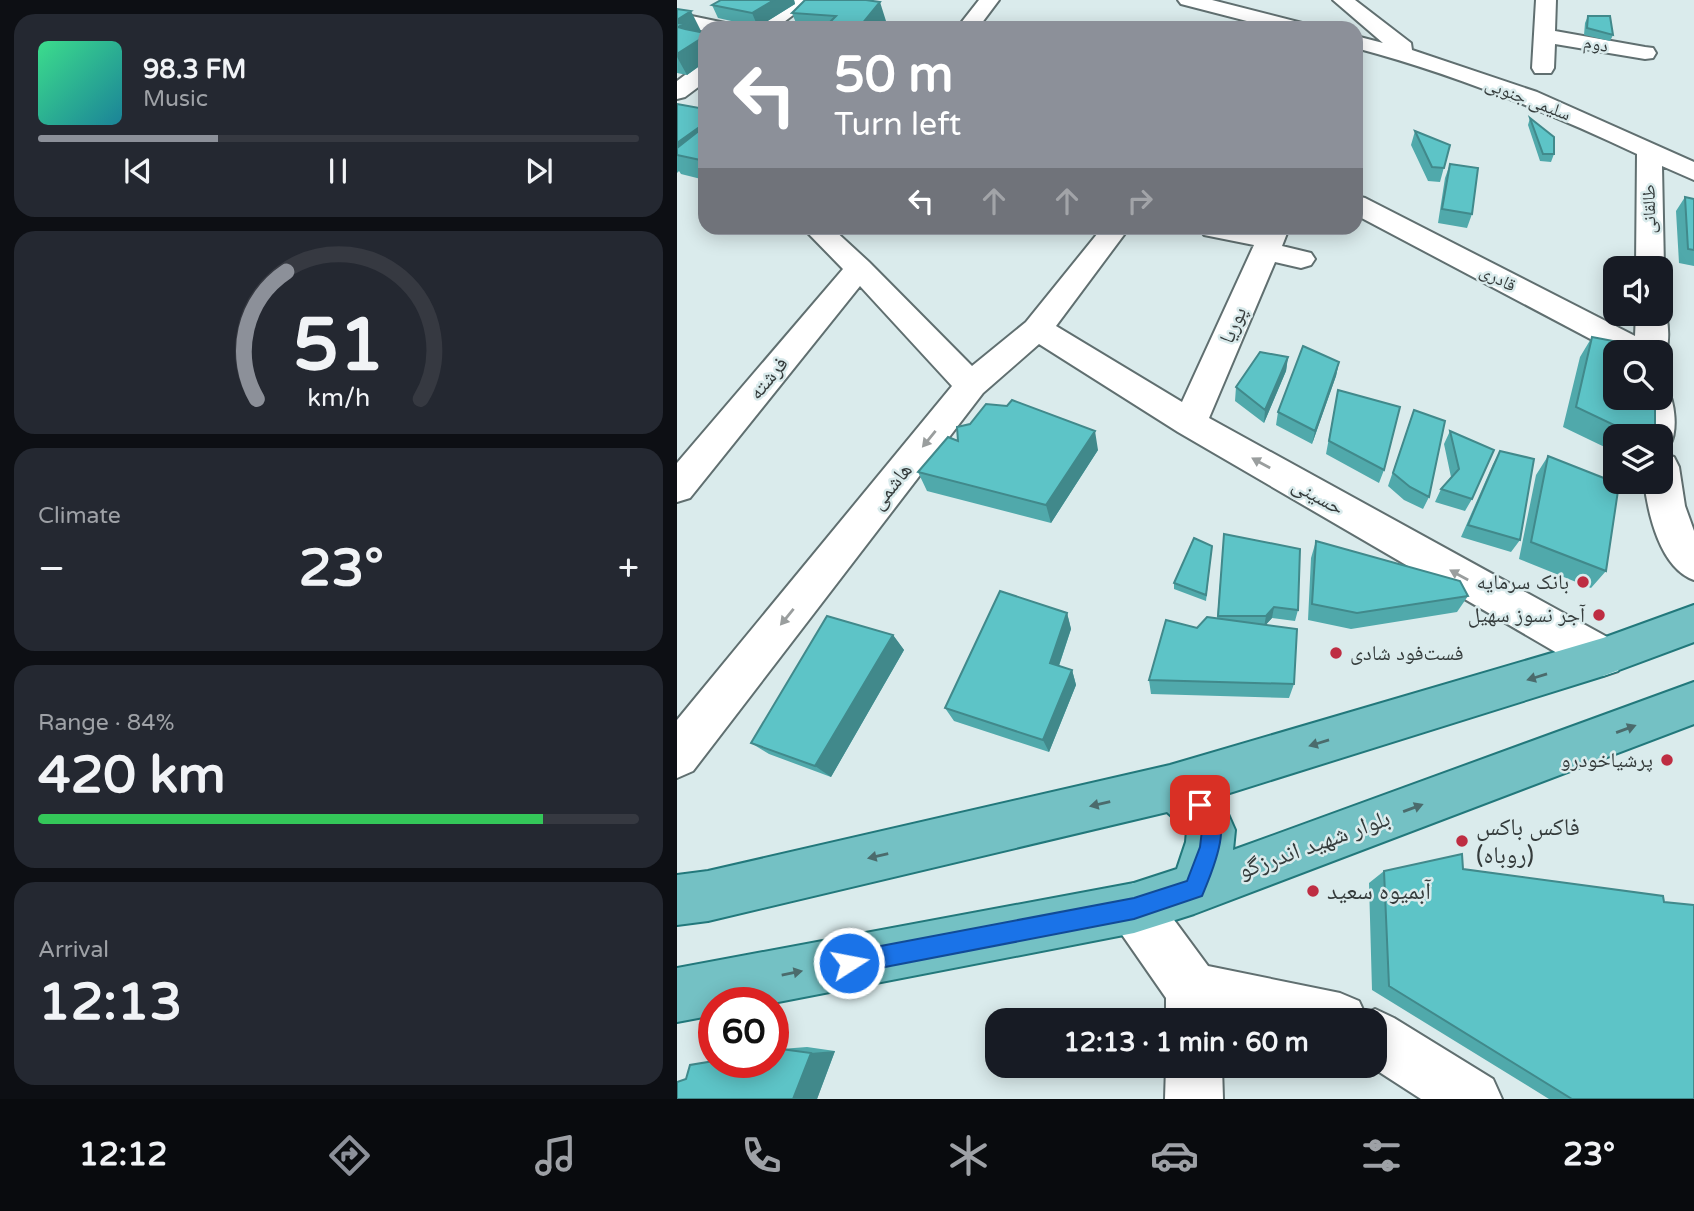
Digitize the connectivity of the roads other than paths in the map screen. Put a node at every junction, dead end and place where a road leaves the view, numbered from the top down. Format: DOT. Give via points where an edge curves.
graph roads {
  1 [pos="803,0"];
  2 [pos="989,0"];
  3 [pos="1187,0"];
  4 [pos="1343,0"];
  5 [pos="1546,0"];
  6 [pos="677,19"];
  7 [pos="772,21"];
  8 [pos="972,21"];
  9 [pos="1271,21"];
  10 [pos="698,23"];
  11 [pos="1546,36"];
  12 [pos="1363,44"];
  13 [pos="1645,53"];
  14 [pos="1413,55"];
  15 [pos="1543,68"];
  16 [pos="698,76"];
  17 [pos="678,92"];
  18 [pos="698,96"];
  19 [pos="1649,150"];
  20 [pos="1694,172"];
  21 [pos="1363,208"];
  22 [pos="824,235"];
  23 [pos="1111,235"];
  24 [pos="1245,235"];
  25 [pos="1270,240"];
  26 [pos="1650,256"];
  27 [pos="1301,259"];
  28 [pos="859,268"];
  29 [pos="1037,329"];
  30 [pos="1618,340"];
  31 [pos="971,385"];
  32 [pos="1190,423"];
  33 [pos="680,478"];
  34 [pos="1662,494"];
  35 [pos="1694,564"];
  36 [pos="1694,623"];
  37 [pos="1603,657"];
  38 [pos="1694,703"];
  39 [pos="677,755"];
  40 [pos="1170,788"];
  41 [pos="1194,889"];
  42 [pos="677,900"];
  43 [pos="1134,908"];
  44 [pos="677,995"];
  45 [pos="1193,1005"];
  46 [pos="1222,1008"];
  47 [pos="1387,1045"];
  48 [pos="1194,1078"];
  49 [pos="1194,1099"];
  50 [pos="1473,1099"];
  1 -- 7 [label="street"];
  2 -- 8 [label="street"];
  3 -- 9 [label="street"];
  4 -- 14 [label="street"];
  5 -- 11 [label="street"];
  6 -- 10 [label="street"];
  11 -- 13 [label="street, دوم"];
  11 -- 15 [label="street"];
  12 -- 14 [label="street, سلیمی جنوبی"];
  14 -- 19 [label="street, سلیمی جنوبی" via="1546,103"];
  16 -- 17 [label="street"];
  17 -- 18 [label="street"];
  19 -- 20 [label="street, سلیمی جنوبی"];
  19 -- 26 [label="street, طالقانی"];
  21 -- 30 [label="street, قادری"];
  22 -- 28 [label="street"];
  23 -- 29 [label="street, هاشمی"];
  24 -- 25 [label="street"];
  25 -- 27 [label="street"];
  25 -- 32 [label="street, پوریا"];
  28 -- 31 [label="street"];
  28 -- 33 [label="street, فرشته"];
  29 -- 31 [label="street, هاشمی"];
  29 -- 32 [label="street, حسینی"];
  31 -- 39 [label="street, هاشمی, one-way"];
  37 -- 32 [label="street, حسینی, one-way"];
  34 -- 35 [label="street" via="1680,546"];
  36 -- 37 [label="main road"];
  37 -- 40 [label="main road, one-way"];
  41 -- 38 [label="main road, بلوار شهید اندرزگو, one-way"];
  40 -- 41 [label="main road" via="1200,805 1210,820 1210,847"];
  40 -- 42 [label="main road, one-way"];
  41 -- 43 [label="main road, بلوار شهید اندرزگو"];
  44 -- 43 [label="main road, بلوار شهید اندرزگو, one-way"];
  43 -- 45 [label="street"];
  45 -- 46 [label="street"];
  47 -- 50 [label="street"];
  48 -- 49 [label="street"];
}
